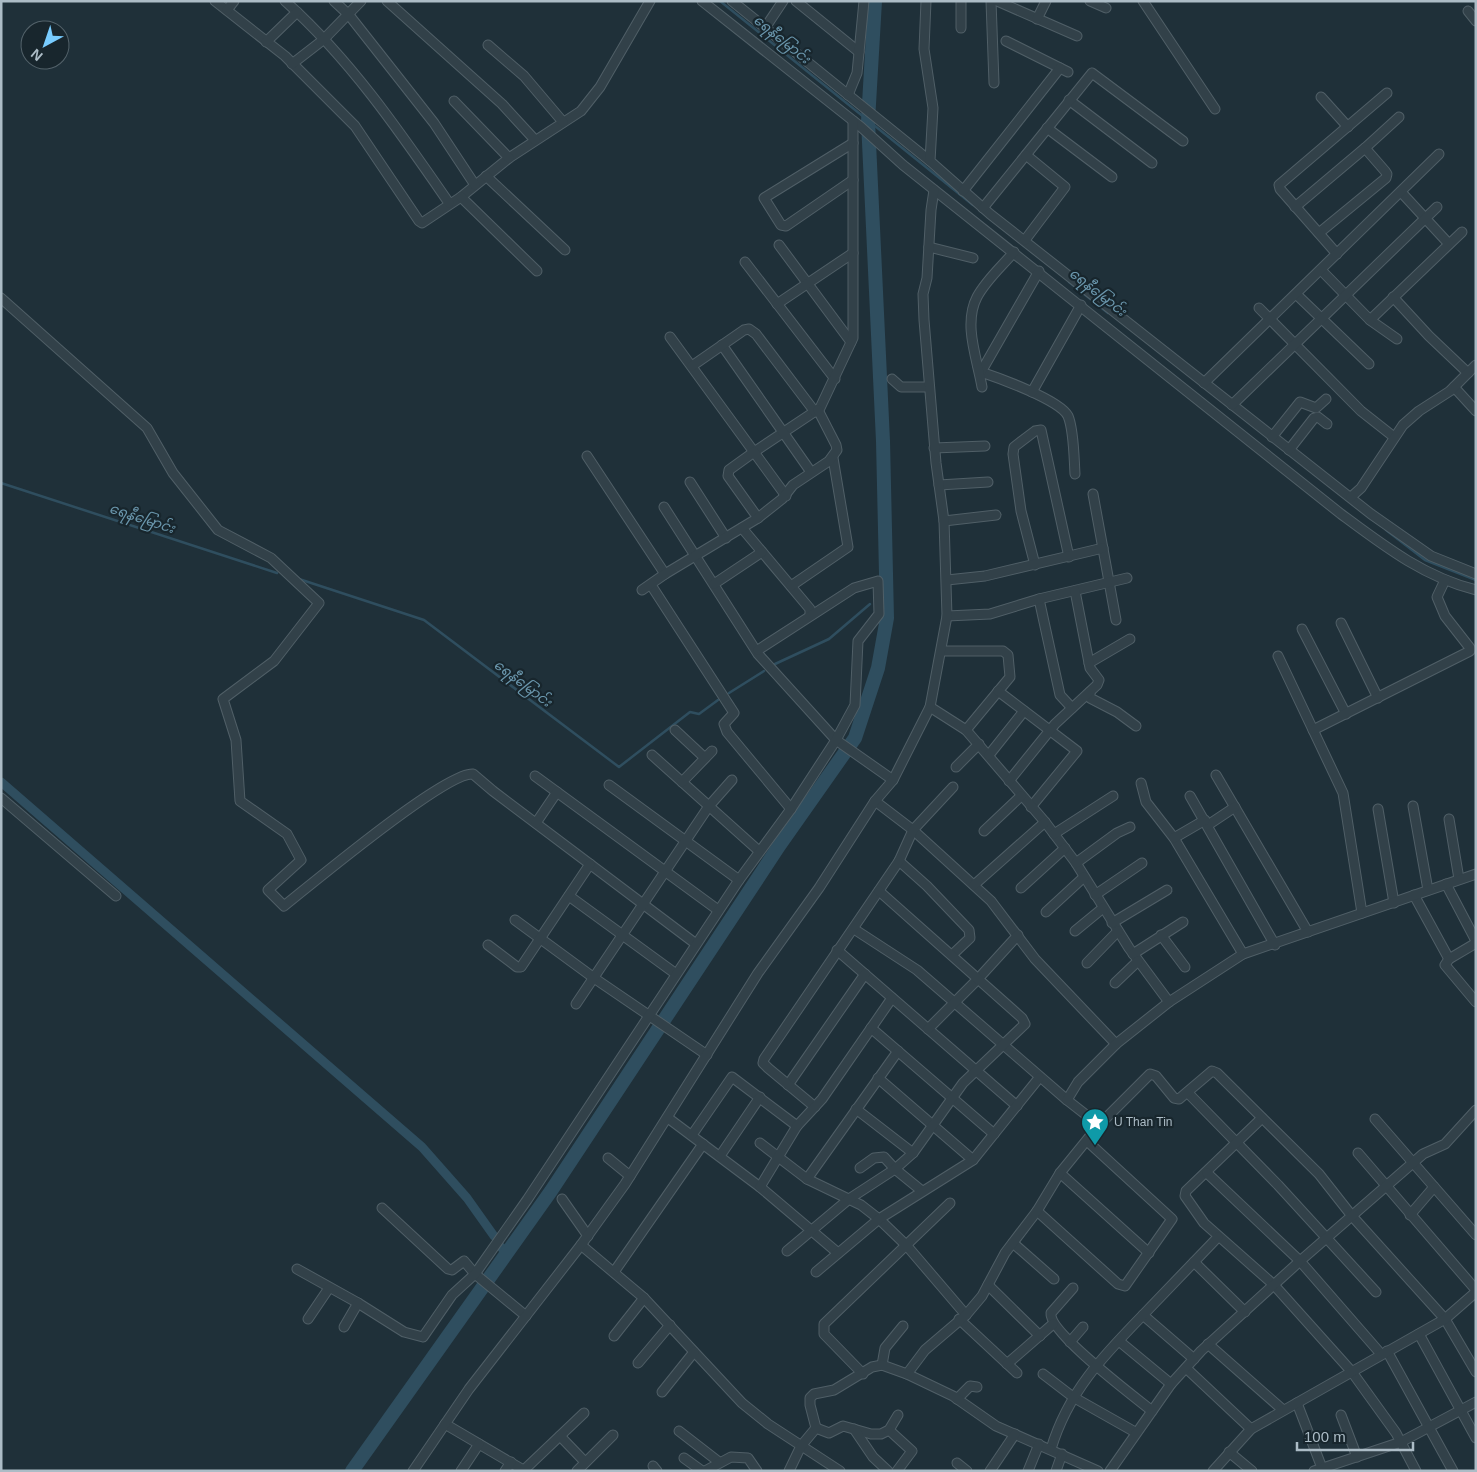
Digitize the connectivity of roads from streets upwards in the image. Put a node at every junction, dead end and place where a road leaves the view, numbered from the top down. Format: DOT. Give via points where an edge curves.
graph roads {
  1 [pos="215,1"];
  2 [pos="234,1"];
  3 [pos="285,1"];
  4 [pos="334,1"];
  5 [pos="361,1"];
  6 [pos="387,1"];
  7 [pos="650,1"];
  8 [pos="702,1"];
  9 [pos="732,1"];
  10 [pos="783,1"];
  11 [pos="796,1"];
  12 [pos="864,1"];
  13 [pos="926,1"];
  14 [pos="961,1"];
  15 [pos="991,1"];
  16 [pos="997,1"];
  17 [pos="1046,1"];
  18 [pos="1090,1"];
  19 [pos="1143,1"];
  20 [pos="1106,8"];
  21 [pos="228,10"];
  22 [pos="1468,11"];
  23 [pos="297,12"];
  24 [pos="349,15"];
  25 [pos="1037,19"];
  26 [pos="1475,24"];
  27 [pos="765,28"];
  28 [pos="961,28"];
  29 [pos="1077,36"];
  30 [pos="323,40"];
  31 [pos="1006,41"];
  32 [pos="266,42"];
  33 [pos="488,45"];
  34 [pos="859,52"];
  35 [pos="292,64"];
  36 [pos="994,83"];
  37 [pos="1387,93"];
  38 [pos="848,96"];
  39 [pos="1320,97"];
  40 [pos="1069,100"];
  41 [pos="454,101"];
  42 [pos="1215,109"];
  43 [pos="1399,117"];
  44 [pos="853,121"];
  45 [pos="563,122"];
  46 [pos="1348,127"];
  47 [pos="1047,128"];
  48 [pos="535,140"];
  49 [pos="1183,141"];
  50 [pos="853,143"];
  51 [pos="1365,148"];
  52 [pos="1026,154"];
  53 [pos="1439,154"];
  54 [pos="509,158"];
  55 [pos="930,161"];
  56 [pos="1152,163"];
  57 [pos="939,172"];
  58 [pos="486,176"];
  59 [pos="1112,176"];
  60 [pos="853,180"];
  61 [pos="475,185"];
  62 [pos="931,186"];
  63 [pos="962,191"];
  64 [pos="1400,192"];
  65 [pos="461,197"];
  66 [pos="449,203"];
  67 [pos="1295,206"];
  68 [pos="1436,207"];
  69 [pos="983,208"];
  70 [pos="1425,218"];
  71 [pos="1462,232"];
  72 [pos="1319,234"];
  73 [pos="1025,240"];
  74 [pos="1449,244"];
  75 [pos="779,245"];
  76 [pos="929,247"];
  77 [pos="565,250"];
  78 [pos="1014,252"];
  79 [pos="853,253"];
  80 [pos="1337,254"];
  81 [pos="973,258"];
  82 [pos="745,262"];
  83 [pos="1321,270"];
  84 [pos="537,271"];
  85 [pos="1039,271"];
  86 [pos="808,284"];
  87 [pos="1296,294"];
  88 [pos="1347,294"];
  89 [pos="1393,297"];
  90 [pos="1,298"];
  91 [pos="777,304"];
  92 [pos="1081,305"];
  93 [pos="1259,308"];
  94 [pos="1270,319"];
  95 [pos="1322,320"];
  96 [pos="1370,320"];
  97 [pos="670,337"];
  98 [pos="1397,339"];
  99 [pos="851,342"];
  100 [pos="1296,344"];
  101 [pos="722,345"];
  102 [pos="1369,364"];
  103 [pos="1476,365"];
  104 [pos="692,366"];
  105 [pos="980,369"];
  106 [pos="1468,373"];
  107 [pos="835,379"];
  108 [pos="892,379"];
  109 [pos="1204,384"];
  110 [pos="982,386"];
  111 [pos="1454,387"];
  112 [pos="929,388"];
  113 [pos="1032,392"];
  114 [pos="1326,398"];
  115 [pos="1232,405"];
  116 [pos="816,411"];
  117 [pos="1476,411"];
  118 [pos="1327,424"];
  119 [pos="785,432"];
  120 [pos="1272,437"];
  121 [pos="1394,437"];
  122 [pos="985,446"];
  123 [pos="934,448"];
  124 [pos="1289,450"];
  125 [pos="754,452"];
  126 [pos="587,456"];
  127 [pos="832,458"];
  128 [pos="812,472"];
  129 [pos="1075,474"];
  130 [pos="690,482"];
  131 [pos="988,482"];
  132 [pos="939,485"];
  133 [pos="1093,494"];
  134 [pos="786,496"];
  135 [pos="1351,497"];
  136 [pos="664,507"];
  137 [pos="996,515"];
  138 [pos="758,518"];
  139 [pos="944,521"];
  140 [pos="742,528"];
  141 [pos="726,538"];
  142 [pos="1103,548"];
  143 [pos="762,552"];
  144 [pos="695,555"];
  145 [pos="1069,557"];
  146 [pos="1035,565"];
  147 [pos="665,574"];
  148 [pos="1476,574"];
  149 [pos="1127,578"];
  150 [pos="947,580"];
  151 [pos="1444,580"];
  152 [pos="1109,583"];
  153 [pos="714,584"];
  154 [pos="650,585"];
  155 [pos="791,586"];
  156 [pos="642,590"];
  157 [pos="1476,590"];
  158 [pos="1075,591"];
  159 [pos="1039,599"];
  160 [pos="810,614"];
  161 [pos="947,616"];
  162 [pos="1116,620"];
  163 [pos="1341,623"];
  164 [pos="1302,630"];
  165 [pos="1130,639"];
  166 [pos="758,650"];
  167 [pos="942,651"];
  168 [pos="1278,656"];
  169 [pos="1089,663"];
  170 [pos="998,691"];
  171 [pos="1090,692"];
  172 [pos="1378,698"];
  173 [pos="930,707"];
  174 [pos="1072,708"];
  175 [pos="1024,711"];
  176 [pos="1346,714"];
  177 [pos="1054,725"];
  178 [pos="1136,726"];
  179 [pos="675,730"];
  180 [pos="966,730"];
  181 [pos="1313,730"];
  182 [pos="836,740"];
  183 [pos="979,744"];
  184 [pos="712,751"];
  185 [pos="652,755"];
  186 [pos="989,755"];
  187 [pos="705,758"];
  188 [pos="956,767"];
  189 [pos="1216,775"];
  190 [pos="535,776"];
  191 [pos="732,780"];
  192 [pos="893,780"];
  193 [pos="1009,781"];
  194 [pos="682,782"];
  195 [pos="1141,783"];
  196 [pos="609,785"];
  197 [pos="953,787"];
  198 [pos="557,792"];
  199 [pos="1021,796"];
  200 [pos="1113,796"];
  201 [pos="1190,796"];
  202 [pos="1,798"];
  203 [pos="875,801"];
  204 [pos="709,806"];
  205 [pos="1235,806"];
  206 [pos="1413,806"];
  207 [pos="1031,807"];
  208 [pos="791,809"];
  209 [pos="1378,809"];
  210 [pos="1449,819"];
  211 [pos="1046,822"];
  212 [pos="1207,822"];
  213 [pos="536,823"];
  214 [pos="1130,827"];
  215 [pos="913,830"];
  216 [pos="984,832"];
  217 [pos="1054,834"];
  218 [pos="1174,838"];
  219 [pos="685,840"];
  220 [pos="1065,848"];
  221 [pos="759,851"];
  222 [pos="899,861"];
  223 [pos="1076,863"];
  224 [pos="1142,863"];
  225 [pos="590,864"];
  226 [pos="664,870"];
  227 [pos="1476,874"];
  228 [pos="1084,877"];
  229 [pos="1459,879"];
  230 [pos="739,880"];
  231 [pos="1446,884"];
  232 [pos="974,885"];
  233 [pos="1021,888"];
  234 [pos="879,890"];
  235 [pos="1168,890"];
  236 [pos="1428,890"];
  237 [pos="1095,895"];
  238 [pos="1414,895"];
  239 [pos="116,896"];
  240 [pos="569,896"];
  241 [pos="642,903"];
  242 [pos="1394,903"];
  243 [pos="1104,908"];
  244 [pos="718,910"];
  245 [pos="1046,912"];
  246 [pos="1362,913"];
  247 [pos="515,920"];
  248 [pos="1182,922"];
  249 [pos="1115,927"];
  250 [pos="854,929"];
  251 [pos="1075,931"];
  252 [pos="1308,932"];
  253 [pos="1018,934"];
  254 [pos="622,935"];
  255 [pos="1162,935"];
  256 [pos="541,939"];
  257 [pos="696,944"];
  258 [pos="488,945"];
  259 [pos="1275,945"];
  260 [pos="1474,945"];
  261 [pos="837,950"];
  262 [pos="1243,954"];
  263 [pos="952,955"];
  264 [pos="1135,957"];
  265 [pos="1449,959"];
  266 [pos="1087,963"];
  267 [pos="1185,967"];
  268 [pos="676,974"];
  269 [pos="865,974"];
  270 [pos="594,978"];
  271 [pos="977,980"];
  272 [pos="1115,984"];
  273 [pos="892,998"];
  274 [pos="1169,1002"];
  275 [pos="1476,1002"];
  276 [pos="954,1003"];
  277 [pos="576,1004"];
  278 [pos="648,1016"];
  279 [pos="871,1028"];
  280 [pos="928,1029"];
  281 [pos="1116,1044"];
  282 [pos="1003,1046"];
  283 [pos="898,1051"];
  284 [pos="708,1055"];
  285 [pos="976,1070"];
  286 [pos="878,1078"];
  287 [pos="1039,1078"];
  288 [pos="788,1085"];
  289 [pos="1188,1093"];
  290 [pos="760,1097"];
  291 [pos="953,1097"];
  292 [pos="1067,1100"];
  293 [pos="1017,1106"];
  294 [pos="815,1107"];
  295 [pos="856,1109"];
  296 [pos="1476,1110"];
  297 [pos="668,1118"];
  298 [pos="1262,1118"];
  299 [pos="1375,1119"];
  300 [pos="1099,1125"];
  301 [pos="797,1126"];
  302 [pos="934,1126"];
  303 [pos="994,1134"];
  304 [pos="692,1135"];
  305 [pos="1087,1142"];
  306 [pos="760,1143"];
  307 [pos="703,1144"];
  308 [pos="1237,1144"];
  309 [pos="913,1153"];
  310 [pos="1358,1153"];
  311 [pos="720,1156"];
  312 [pos="608,1158"];
  313 [pos="778,1158"];
  314 [pos="973,1160"];
  315 [pos="1412,1163"];
  316 [pos="860,1168"];
  317 [pos="894,1169"];
  318 [pos="1060,1173"];
  319 [pos="1207,1173"];
  320 [pos="630,1176"];
  321 [pos="807,1179"];
  322 [pos="760,1187"];
  323 [pos="1386,1188"];
  324 [pos="1434,1188"];
  325 [pos="922,1191"];
  326 [pos="562,1199"];
  327 [pos="849,1199"];
  328 [pos="950,1204"];
  329 [pos="382,1208"];
  330 [pos="1036,1211"];
  331 [pos="1410,1215"];
  332 [pos="1352,1216"];
  333 [pos="879,1219"];
  334 [pos="811,1231"];
  335 [pos="1476,1235"];
  336 [pos="588,1236"];
  337 [pos="1218,1237"];
  338 [pos="1328,1237"];
  339 [pos="1013,1243"];
  340 [pos="581,1245"];
  341 [pos="907,1246"];
  342 [pos="787,1251"];
  343 [pos="838,1253"];
  344 [pos="1149,1253"];
  345 [pos="1300,1261"];
  346 [pos="1194,1262"];
  347 [pos="297,1269"];
  348 [pos="614,1272"];
  349 [pos="816,1272"];
  350 [pos="475,1274"];
  351 [pos="1054,1279"];
  352 [pos="988,1285"];
  353 [pos="1274,1285"];
  354 [pos="329,1288"];
  355 [pos="1073,1288"];
  356 [pos="1476,1291"];
  357 [pos="1376,1292"];
  358 [pos="644,1298"];
  359 [pos="358,1303"];
  360 [pos="1245,1312"];
  361 [pos="1143,1315"];
  362 [pos="526,1316"];
  363 [pos="963,1317"];
  364 [pos="308,1319"];
  365 [pos="1445,1319"];
  366 [pos="1053,1324"];
  367 [pos="670,1325"];
  368 [pos="903,1326"];
  369 [pos="344,1327"];
  370 [pos="1083,1327"];
  371 [pos="1419,1334"];
  372 [pos="614,1336"];
  373 [pos="1040,1336"];
  374 [pos="1118,1341"];
  375 [pos="1070,1342"];
  376 [pos="1208,1344"];
  377 [pos="694,1352"];
  378 [pos="1384,1353"];
  379 [pos="1194,1359"];
  380 [pos="638,1363"];
  381 [pos="1007,1364"];
  382 [pos="882,1365"];
  383 [pos="1095,1365"];
  384 [pos="1186,1368"];
  385 [pos="1352,1372"];
  386 [pos="1476,1372"];
  387 [pos="1017,1373"];
  388 [pos="907,1374"];
  389 [pos="1043,1374"];
  390 [pos="859,1376"];
  391 [pos="1171,1384"];
  392 [pos="977,1387"];
  393 [pos="662,1392"];
  394 [pos="1073,1397"];
  395 [pos="957,1399"];
  396 [pos="1476,1402"];
  397 [pos="1297,1404"];
  398 [pos="1283,1410"];
  399 [pos="1460,1410"];
  400 [pos="1152,1411"];
  401 [pos="584,1413"];
  402 [pos="898,1415"];
  403 [pos="1341,1415"];
  404 [pos="445,1424"];
  405 [pos="1429,1427"];
  406 [pos="816,1428"];
  407 [pos="854,1429"];
  408 [pos="1251,1429"];
  409 [pos="889,1430"];
  410 [pos="678,1431"];
  411 [pos="1135,1432"];
  412 [pos="1014,1434"];
  413 [pos="613,1435"];
  414 [pos="560,1436"];
  415 [pos="1476,1438"];
  416 [pos="1401,1442"];
  417 [pos="479,1444"];
  418 [pos="1039,1444"];
  419 [pos="801,1446"];
  420 [pos="1051,1449"];
  421 [pos="1229,1452"];
  422 [pos="1062,1454"];
  423 [pos="1357,1457"];
  424 [pos="684,1458"];
  425 [pos="511,1462"];
  426 [pos="585,1462"];
  427 [pos="719,1462"];
  428 [pos="957,1463"];
  429 [pos="1085,1468"];
  430 [pos="1318,1469"];
  431 [pos="525,1470"];
  432 [pos="885,1470"];
  433 [pos="413,1471"];
  434 [pos="461,1471"];
  435 [pos="505,1471"];
  436 [pos="577,1471"];
  437 [pos="704,1471"];
  438 [pos="757,1471"];
  439 [pos="790,1471"];
  440 [pos="840,1471"];
  441 [pos="897,1471"];
  442 [pos="968,1471"];
  443 [pos="990,1471"];
  444 [pos="1028,1471"];
  445 [pos="1056,1471"];
  446 [pos="1098,1471"];
  447 [pos="1110,1471"];
  448 [pos="1213,1471"];
  449 [pos="1252,1471"];
  450 [pos="1416,1471"];
  451 [pos="1454,1471"];
  1 -- 21 [label="street"];
  2 -- 21 [label="street"];
  3 -- 23 [label="street"];
  4 -- 24 [label="street"];
  5 -- 24 [label="street"];
  6 -- 48 [label="street" via="502,104"];
  7 -- 45 [label="street" via="589,101 581,111"];
  8 -- 44 [label="street"];
  9 -- 27 [label="street"];
  10 -- 27 [label="street"];
  11 -- 34 [label="street"];
  12 -- 34 [label="street"];
  13 -- 55 [label="street" via="924,49 933,108"];
  14 -- 28 [label="street"];
  15 -- 36 [label="street"];
  16 -- 25 [label="street"];
  17 -- 25 [label="street"];
  18 -- 20 [label="street"];
  19 -- 42 [label="street"];
  21 -- 32 [label="street"];
  22 -- 26 [label="street"];
  23 -- 30 [label="street"];
  23 -- 32 [label="street"];
  24 -- 30 [label="street"];
  24 -- 61 [label="street" via="434,123"];
  25 -- 29 [label="street"];
  27 -- 38 [label="street"];
  30 -- 35 [label="street"];
  30 -- 66 [label="street" via="386,113"];
  31 -- 63 [label="street" via="1064,70"];
  32 -- 35 [label="street"];
  33 -- 45 [label="street" via="524,76"];
  34 -- 38 [label="street" via="856,81"];
  35 -- 66 [label="street" via="355,126 419,221 426,222"];
  37 -- 46 [label="street"];
  38 -- 55 [label="street"];
  39 -- 46 [label="street"];
  40 -- 47 [label="street"];
  40 -- 49 [label="street" via="1092,73"];
  40 -- 56 [label="street"];
  41 -- 54 [label="street"];
  43 -- 51 [label="street"];
  44 -- 50 [label="street"];
  44 -- 62 [label="street"];
  45 -- 48 [label="street"];
  46 -- 67 [label="street" via="1278,185"];
  47 -- 52 [label="street"];
  47 -- 59 [label="street"];
  48 -- 54 [label="street"];
  50 -- 60 [label="street"];
  50 -- 60 [label="street" via="764,198 782,226 786,226"];
  51 -- 67 [label="street"];
  51 -- 72 [label="street" via="1387,176"];
  52 -- 69 [label="street"];
  52 -- 73 [label="street" via="1065,189"];
  53 -- 64 [label="street"];
  54 -- 58 [label="street"];
  55 -- 57 [label="street"];
  57 -- 62 [label="street"];
  57 -- 63 [label="street"];
  58 -- 61 [label="street"];
  58 -- 77 [label="street"];
  60 -- 79 [label="street"];
  61 -- 65 [label="street"];
  62 -- 76 [label="street"];
  62 -- 78 [label="street"];
  63 -- 69 [label="street"];
  64 -- 70 [label="street"];
  64 -- 80 [label="street"];
  65 -- 66 [label="street"];
  65 -- 84 [label="street"];
  67 -- 72 [label="street"];
  68 -- 70 [label="street"];
  69 -- 73 [label="street"];
  70 -- 74 [label="street"];
  70 -- 88 [label="street"];
  71 -- 74 [label="street"];
  72 -- 80 [label="street"];
  73 -- 109 [label="street"];
  74 -- 89 [label="street"];
  75 -- 86 [label="street"];
  76 -- 81 [label="street"];
  76 -- 112 [label="street" via="923,294"];
  78 -- 85 [label="street"];
  78 -- 105 [label="street" via="985,285 971,312 971,334"];
  79 -- 86 [label="street"];
  79 -- 99 [label="street" via="854,334"];
  80 -- 83 [label="street"];
  82 -- 91 [label="street"];
  83 -- 87 [label="street"];
  83 -- 88 [label="street"];
  85 -- 92 [label="street"];
  85 -- 105 [label="street"];
  86 -- 91 [label="street"];
  86 -- 99 [label="street"];
  87 -- 94 [label="street"];
  87 -- 95 [label="street"];
  88 -- 95 [label="street"];
  88 -- 96 [label="street"];
  89 -- 96 [label="street"];
  89 -- 106 [label="street"];
  90 -- 213 [label="street" via="147,428 173,473 218,530 271,558 320,603 274,661 222,699 236,740 240,801 287,834 301,860 268,890 284,906 395,818 467,773 473,774"];
  91 -- 107 [label="street"];
  92 -- 113 [label="street"];
  92 -- 151 [label="street" via="1341,514 1408,562"];
  93 -- 94 [label="street"];
  94 -- 100 [label="street"];
  94 -- 109 [label="street"];
  95 -- 100 [label="street"];
  95 -- 102 [label="street"];
  96 -- 98 [label="street"];
  97 -- 104 [label="street"];
  99 -- 107 [label="street"];
  100 -- 115 [label="street"];
  100 -- 121 [label="street" via="1361,411"];
  101 -- 104 [label="street"];
  101 -- 116 [label="street" via="744,330 752,331"];
  101 -- 119 [label="street"];
  103 -- 106 [label="street"];
  104 -- 125 [label="street"];
  105 -- 110 [label="street"];
  105 -- 113 [label="street"];
  106 -- 111 [label="street"];
  107 -- 116 [label="street"];
  108 -- 112 [label="street" via="901,387"];
  109 -- 115 [label="street"];
  111 -- 117 [label="street"];
  111 -- 121 [label="street" via="1419,411"];
  112 -- 123 [label="street"];
  113 -- 129 [label="street" via="1064,410 1068,416"];
  114 -- 120 [label="street" via="1316,408 1300,402"];
  115 -- 120 [label="street"];
  116 -- 119 [label="street"];
  116 -- 127 [label="street" via="836,445"];
  118 -- 124 [label="street" via="1318,417 1314,418"];
  119 -- 125 [label="street"];
  119 -- 128 [label="street"];
  120 -- 124 [label="street"];
  121 -- 135 [label="street" via="1365,482"];
  122 -- 123 [label="street"];
  123 -- 132 [label="street"];
  124 -- 135 [label="street"];
  125 -- 134 [label="street"];
  125 -- 138 [label="street" via="727,473"];
  126 -- 147 [label="street"];
  127 -- 128 [label="street"];
  127 -- 155 [label="street" via="848,547"];
  128 -- 134 [label="street" via="793,485"];
  130 -- 141 [label="street"];
  131 -- 132 [label="street"];
  132 -- 139 [label="street"];
  133 -- 142 [label="street"];
  134 -- 138 [label="street"];
  135 -- 148 [label="street" via="1424,552"];
  136 -- 144 [label="street"];
  137 -- 139 [label="street"];
  138 -- 140 [label="street"];
  139 -- 150 [label="street"];
  140 -- 141 [label="street"];
  140 -- 143 [label="street"];
  141 -- 144 [label="street"];
  142 -- 145 [label="street"];
  142 -- 152 [label="street"];
  143 -- 153 [label="street"];
  143 -- 155 [label="street"];
  144 -- 147 [label="street"];
  144 -- 153 [label="street"];
  145 -- 146 [label="street"];
  145 -- 146 [label="street" via="1041,430 1035,431 1014,447 1012,454 1021,512"];
  146 -- 150 [label="street"];
  147 -- 154 [label="street"];
  149 -- 152 [label="street"];
  150 -- 161 [label="street"];
  151 -- 157 [label="street"];
  151 -- 172 [label="street" via="1437,597 1445,616 1470,651"];
  152 -- 158 [label="street"];
  152 -- 162 [label="street"];
  153 -- 166 [label="street"];
  154 -- 156 [label="street"];
  154 -- 208 [label="street" via="734,713 724,724 727,732"];
  155 -- 160 [label="street" via="810,609"];
  158 -- 159 [label="street"];
  158 -- 169 [label="street"];
  159 -- 161 [label="street" via="990,614"];
  159 -- 174 [label="street" via="1060,695"];
  160 -- 166 [label="street"];
  160 -- 182 [label="street" via="854,588 878,581 879,614 858,641 855,705"];
  161 -- 167 [label="street"];
  163 -- 172 [label="street"];
  164 -- 176 [label="street"];
  165 -- 169 [label="street"];
  166 -- 182 [label="street" via="774,673"];
  167 -- 170 [label="street" via="1006,652 1011,675"];
  167 -- 173 [label="street"];
  168 -- 181 [label="street"];
  169 -- 171 [label="street" via="1099,680"];
  170 -- 175 [label="street"];
  170 -- 180 [label="street"];
  171 -- 174 [label="street"];
  171 -- 178 [label="street" via="1090,698"];
  172 -- 176 [label="street"];
  173 -- 180 [label="street"];
  173 -- 192 [label="street"];
  174 -- 177 [label="street"];
  175 -- 177 [label="street"];
  175 -- 186 [label="street"];
  176 -- 181 [label="street"];
  177 -- 193 [label="street"];
  177 -- 207 [label="street" via="1077,751"];
  179 -- 187 [label="street"];
  180 -- 183 [label="street"];
  181 -- 246 [label="street" via="1343,793"];
  182 -- 192 [label="street"];
  182 -- 208 [label="street"];
  183 -- 186 [label="street"];
  183 -- 188 [label="street"];
  184 -- 187 [label="street"];
  185 -- 194 [label="street"];
  186 -- 193 [label="street"];
  187 -- 194 [label="street"];
  189 -- 205 [label="street"];
  190 -- 198 [label="street"];
  191 -- 204 [label="street"];
  192 -- 203 [label="street"];
  193 -- 199 [label="street"];
  194 -- 204 [label="street"];
  195 -- 218 [label="street" via="1146,802"];
  196 -- 219 [label="street"];
  197 -- 215 [label="street"];
  198 -- 213 [label="street"];
  198 -- 226 [label="street"];
  199 -- 207 [label="street"];
  199 -- 216 [label="street"];
  200 -- 217 [label="street"];
  201 -- 212 [label="street"];
  202 -- 239 [label="street"];
  203 -- 215 [label="street"];
  203 -- 284 [label="street" via="819,888 758,973"];
  204 -- 219 [label="street"];
  204 -- 221 [label="street"];
  205 -- 212 [label="street"];
  205 -- 252 [label="street"];
  206 -- 236 [label="street"];
  207 -- 211 [label="street"];
  208 -- 221 [label="street"];
  209 -- 242 [label="street"];
  210 -- 229 [label="street"];
  211 -- 217 [label="street"];
  211 -- 232 [label="street"];
  212 -- 218 [label="street"];
  212 -- 259 [label="street"];
  213 -- 225 [label="street"];
  214 -- 223 [label="street"];
  215 -- 222 [label="street"];
  215 -- 232 [label="street"];
  217 -- 220 [label="street"];
  218 -- 262 [label="street"];
  219 -- 226 [label="street"];
  219 -- 230 [label="street"];
  220 -- 223 [label="street"];
  220 -- 233 [label="street"];
  221 -- 230 [label="street"];
  222 -- 234 [label="street"];
  222 -- 263 [label="street" via="969,930 970,938"];
  223 -- 228 [label="street"];
  224 -- 237 [label="street"];
  225 -- 240 [label="street"];
  225 -- 241 [label="street"];
  226 -- 241 [label="street"];
  226 -- 244 [label="street"];
  227 -- 229 [label="street"];
  228 -- 237 [label="street"];
  228 -- 245 [label="street"];
  229 -- 231 [label="street"];
  230 -- 244 [label="street"];
  231 -- 236 [label="street"];
  231 -- 260 [label="street"];
  232 -- 253 [label="street"];
  234 -- 250 [label="street"];
  234 -- 263 [label="street"];
  235 -- 249 [label="street"];
  236 -- 238 [label="street"];
  237 -- 243 [label="street"];
  238 -- 242 [label="street"];
  238 -- 265 [label="street"];
  240 -- 254 [label="street"];
  240 -- 256 [label="street"];
  241 -- 254 [label="street"];
  241 -- 257 [label="street"];
  242 -- 246 [label="street"];
  243 -- 249 [label="street"];
  243 -- 251 [label="street"];
  244 -- 257 [label="street"];
  246 -- 252 [label="street"];
  247 -- 256 [label="street"];
  248 -- 255 [label="street"];
  249 -- 264 [label="street"];
  249 -- 266 [label="street"];
  250 -- 261 [label="street"];
  250 -- 276 [label="street" via="917,970"];
  252 -- 259 [label="street"];
  253 -- 271 [label="street"];
  253 -- 281 [label="street" via="1035,960"];
  254 -- 268 [label="street"];
  254 -- 270 [label="street"];
  255 -- 264 [label="street"];
  255 -- 267 [label="street"];
  256 -- 258 [label="street" via="519,968"];
  256 -- 270 [label="street"];
  257 -- 268 [label="street"];
  259 -- 262 [label="street"];
  260 -- 265 [label="street"];
  261 -- 269 [label="street"];
  261 -- 288 [label="street" via="764,1059 763,1064"];
  262 -- 274 [label="street"];
  263 -- 271 [label="street"];
  264 -- 272 [label="street"];
  264 -- 274 [label="street"];
  265 -- 275 [label="street" via="1445,965"];
  268 -- 278 [label="street"];
  269 -- 273 [label="street"];
  269 -- 288 [label="street"];
  270 -- 277 [label="street"];
  270 -- 278 [label="street"];
  271 -- 276 [label="street"];
  271 -- 282 [label="street" via="1024,1022 1024,1026"];
  273 -- 279 [label="street"];
  273 -- 280 [label="street"];
  274 -- 281 [label="street"];
  276 -- 280 [label="street"];
  276 -- 282 [label="street"];
  278 -- 284 [label="street"];
  278 -- 350 [label="street"];
  279 -- 283 [label="street"];
  279 -- 294 [label="street"];
  280 -- 285 [label="street"];
  281 -- 292 [label="street" via="1078,1082"];
  282 -- 285 [label="street"];
  282 -- 287 [label="street"];
  283 -- 286 [label="street"];
  283 -- 291 [label="street"];
  284 -- 297 [label="street"];
  285 -- 291 [label="street"];
  285 -- 293 [label="street"];
  286 -- 295 [label="street"];
  286 -- 302 [label="street"];
  287 -- 292 [label="street"];
  287 -- 293 [label="street"];
  288 -- 294 [label="street"];
  289 -- 298 [label="street" via="1212,1071"];
  289 -- 300 [label="street" via="1180,1099 1174,1098 1161,1080 1150,1074"];
  289 -- 308 [label="street"];
  290 -- 301 [label="street"];
  290 -- 304 [label="street" via="732,1077"];
  290 -- 311 [label="street"];
  291 -- 302 [label="street"];
  291 -- 303 [label="street"];
  292 -- 300 [label="street"];
  293 -- 303 [label="street"];
  294 -- 301 [label="street"];
  295 -- 309 [label="street"];
  295 -- 321 [label="street"];
  296 -- 315 [label="street" via="1445,1144 1429,1150"];
  297 -- 304 [label="street"];
  297 -- 320 [label="street"];
  298 -- 308 [label="street"];
  298 -- 332 [label="street" via="1319,1174"];
  299 -- 315 [label="street"];
  300 -- 305 [label="street"];
  301 -- 313 [label="street"];
  302 -- 309 [label="street"];
  302 -- 314 [label="street"];
  303 -- 314 [label="street"];
  304 -- 307 [label="street"];
  305 -- 318 [label="street"];
  305 -- 344 [label="street" via="1172,1219"];
  306 -- 313 [label="street"];
  307 -- 311 [label="street"];
  307 -- 348 [label="street"];
  308 -- 319 [label="street"];
  308 -- 338 [label="street"];
  309 -- 317 [label="street"];
  310 -- 323 [label="street"];
  311 -- 322 [label="street"];
  312 -- 320 [label="street"];
  313 -- 321 [label="street"];
  313 -- 322 [label="street"];
  314 -- 325 [label="street"];
  315 -- 323 [label="street"];
  315 -- 324 [label="street"];
  316 -- 317 [label="street" via="880,1156"];
  317 -- 325 [label="street"];
  317 -- 327 [label="street"];
  318 -- 330 [label="street"];
  318 -- 344 [label="street"];
  319 -- 337 [label="street" via="1186,1191 1185,1196"];
  319 -- 345 [label="street"];
  320 -- 336 [label="street"];
  321 -- 327 [label="street"];
  322 -- 334 [label="street"];
  323 -- 331 [label="street"];
  323 -- 332 [label="street"];
  324 -- 331 [label="street"];
  324 -- 335 [label="street"];
  325 -- 333 [label="street"];
  326 -- 336 [label="street"];
  327 -- 333 [label="street"];
  327 -- 334 [label="street"];
  328 -- 341 [label="street"];
  329 -- 350 [label="street" via="448,1269 452,1270 464,1261"];
  330 -- 339 [label="street"];
  330 -- 344 [label="street" via="1122,1286"];
  331 -- 356 [label="street"];
  332 -- 338 [label="street"];
  332 -- 365 [label="street"];
  333 -- 341 [label="street"];
  333 -- 343 [label="street"];
  334 -- 342 [label="street"];
  334 -- 343 [label="street"];
  336 -- 340 [label="street"];
  337 -- 346 [label="street"];
  337 -- 353 [label="street"];
  338 -- 345 [label="street"];
  338 -- 357 [label="street"];
  339 -- 351 [label="street"];
  339 -- 352 [label="street"];
  340 -- 348 [label="street"];
  340 -- 362 [label="street"];
  341 -- 363 [label="street"];
  341 -- 390 [label="street" via="824,1324 824,1334"];
  343 -- 349 [label="street"];
  345 -- 353 [label="street"];
  345 -- 378 [label="street"];
  346 -- 360 [label="street"];
  346 -- 361 [label="street"];
  347 -- 354 [label="street"];
  348 -- 358 [label="street"];
  350 -- 359 [label="street" via="452,1295 423,1337 404,1332"];
  350 -- 362 [label="street"];
  352 -- 363 [label="street"];
  352 -- 373 [label="street"];
  353 -- 360 [label="street"];
  353 -- 385 [label="street"];
  354 -- 359 [label="street"];
  354 -- 364 [label="street"];
  355 -- 366 [label="street" via="1051,1313"];
  356 -- 365 [label="street"];
  358 -- 367 [label="street"];
  358 -- 372 [label="street"];
  359 -- 369 [label="street"];
  360 -- 376 [label="street"];
  361 -- 374 [label="street"];
  361 -- 379 [label="street"];
  362 -- 404 [label="street"];
  363 -- 381 [label="street"];
  363 -- 388 [label="street" via="925,1350"];
  365 -- 371 [label="street"];
  365 -- 386 [label="street"];
  366 -- 373 [label="street"];
  366 -- 375 [label="street"];
  367 -- 377 [label="street"];
  367 -- 380 [label="street"];
  368 -- 382 [label="street" via="885,1348"];
  370 -- 375 [label="street"];
  371 -- 378 [label="street"];
  371 -- 399 [label="street"];
  373 -- 381 [label="street"];
  374 -- 383 [label="street"];
  374 -- 391 [label="street"];
  375 -- 383 [label="street"];
  376 -- 379 [label="street"];
  376 -- 398 [label="street"];
  377 -- 393 [label="street"];
  377 -- 419 [label="street" via="742,1403"];
  378 -- 385 [label="street"];
  378 -- 405 [label="street"];
  379 -- 384 [label="street"];
  381 -- 387 [label="street"];
  382 -- 388 [label="street"];
  382 -- 390 [label="street"];
  383 -- 394 [label="street"];
  383 -- 400 [label="street"];
  384 -- 391 [label="street"];
  384 -- 408 [label="street"];
  385 -- 397 [label="street"];
  385 -- 416 [label="street"];
  388 -- 395 [label="street"];
  389 -- 394 [label="street"];
  390 -- 406 [label="street" via="834,1390 814,1394 810,1398"];
  391 -- 400 [label="street"];
  392 -- 395 [label="street" via="970,1386"];
  394 -- 411 [label="street"];
  394 -- 420 [label="street" via="1057,1428"];
  395 -- 412 [label="street" via="996,1426"];
  396 -- 399 [label="street"];
  397 -- 398 [label="street"];
  397 -- 430 [label="street"];
  398 -- 408 [label="street"];
  399 -- 405 [label="street"];
  399 -- 415 [label="street"];
  400 -- 411 [label="street"];
  401 -- 414 [label="street"];
  402 -- 409 [label="street"];
  403 -- 423 [label="street"];
  404 -- 417 [label="street"];
  404 -- 433 [label="street"];
  405 -- 416 [label="street"];
  405 -- 451 [label="street"];
  406 -- 407 [label="street" via="829,1433 843,1426"];
  406 -- 419 [label="street"];
  407 -- 409 [label="street" via="875,1434"];
  407 -- 432 [label="street"];
  408 -- 421 [label="street"];
  409 -- 441 [label="street" via="912,1451"];
  410 -- 427 [label="street"];
  411 -- 447 [label="street"];
  412 -- 418 [label="street"];
  412 -- 443 [label="street"];
  413 -- 426 [label="street"];
  414 -- 426 [label="street"];
  414 -- 431 [label="street"];
  416 -- 423 [label="street"];
  416 -- 450 [label="street"];
  417 -- 425 [label="street"];
  417 -- 434 [label="street"];
  418 -- 420 [label="street"];
  418 -- 444 [label="street"];
  419 -- 439 [label="street"];
  419 -- 440 [label="street"];
  420 -- 422 [label="street"];
  421 -- 448 [label="street"];
  421 -- 449 [label="street"];
  422 -- 429 [label="street"];
  422 -- 445 [label="street"];
  423 -- 430 [label="street"];
  424 -- 437 [label="street"];
  425 -- 431 [label="street"];
  425 -- 435 [label="street"];
  426 -- 436 [label="street"];
  427 -- 437 [label="street"];
  427 -- 438 [label="street" via="731,1457 748,1458"];
  428 -- 442 [label="street"];
  429 -- 446 [label="street"];
}
